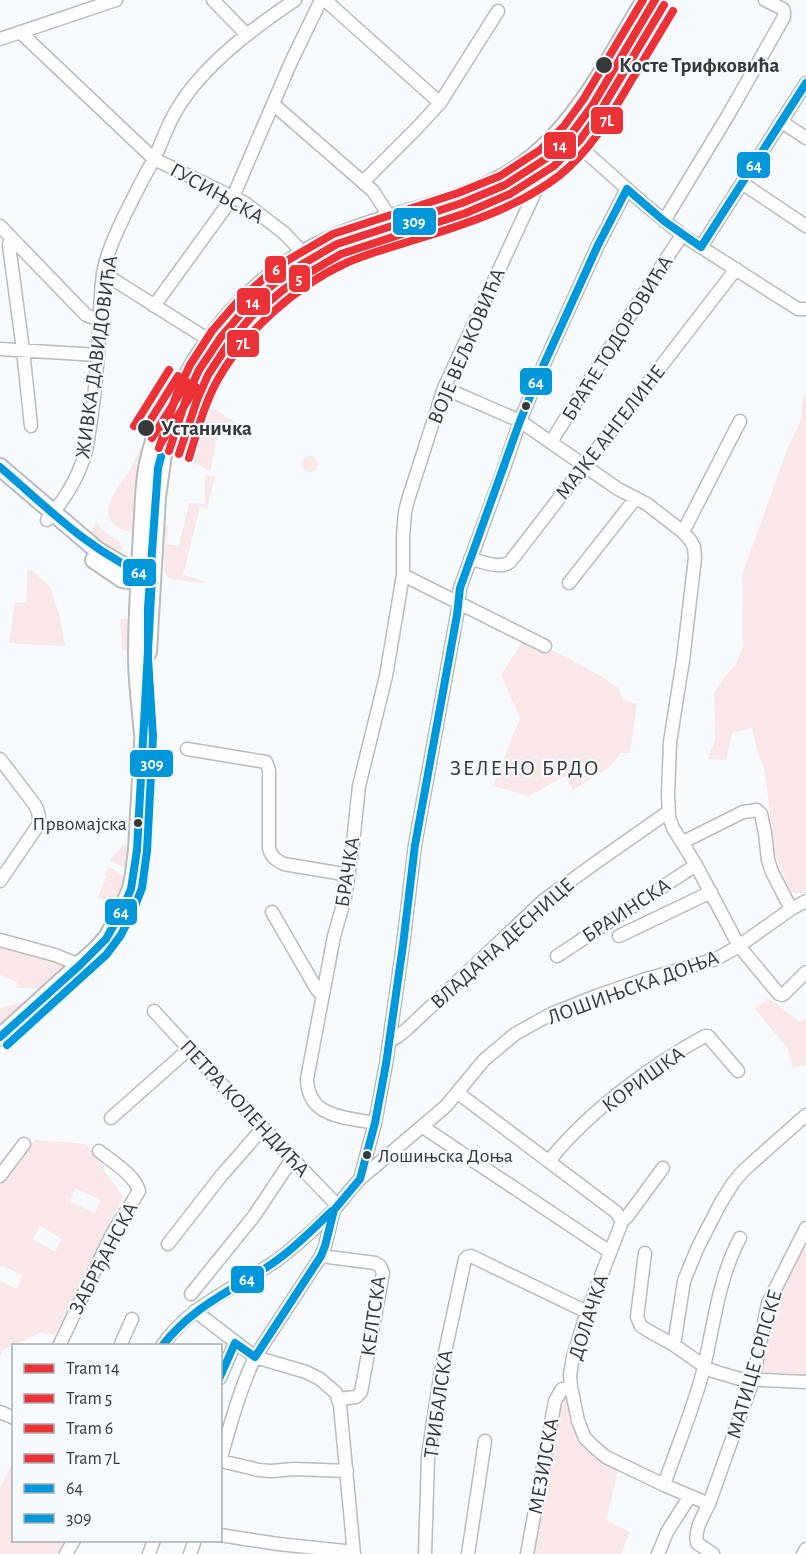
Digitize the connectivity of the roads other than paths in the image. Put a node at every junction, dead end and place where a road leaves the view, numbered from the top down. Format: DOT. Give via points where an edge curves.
graph roads {
  1 [pos="116,0"];
  2 [pos="213,0"];
  3 [pos="295,0"];
  4 [pos="323,0"];
  5 [pos="644,0"];
  6 [pos="765,0"];
  7 [pos="498,11"];
  8 [pos="20,32"];
  9 [pos="247,36"];
  10 [pos="0,39"];
  11 [pos="806,83"];
  12 [pos="440,103"];
  13 [pos="273,104"];
  14 [pos="782,122"];
  15 [pos="561,130"];
  16 [pos="806,138"];
  17 [pos="154,159"];
  18 [pos="550,160"];
  19 [pos="363,182"];
  20 [pos="742,183"];
  21 [pos="627,189"];
  22 [pos="233,197"];
  23 [pos="389,218"];
  24 [pos="664,221"];
  25 [pos="0,226"];
  26 [pos="806,226"];
  27 [pos="682,235"];
  28 [pos="11,238"];
  29 [pos="701,247"];
  30 [pos="304,254"];
  31 [pos="736,269"];
  32 [pos="103,273"];
  33 [pos="154,306"];
  34 [pos="806,309"];
  35 [pos="99,320"];
  36 [pos="209,340"];
  37 [pos="0,349"];
  38 [pos="23,350"];
  39 [pos="98,355"];
  40 [pos="444,388"];
  41 [pos="176,398"];
  42 [pos="520,421"];
  43 [pos="740,421"];
  44 [pos="31,426"];
  45 [pos="551,442"];
  46 [pos="585,466"];
  47 [pos="0,467"];
  48 [pos="0,479"];
  49 [pos="635,498"];
  50 [pos="50,516"];
  51 [pos="683,532"];
  52 [pos="142,539"];
  53 [pos="104,554"];
  54 [pos="470,559"];
  55 [pos="402,575"];
  56 [pos="122,579"];
  57 [pos="145,579"];
  58 [pos="569,583"];
  59 [pos="458,603"];
  60 [pos="137,608"];
  61 [pos="545,646"];
  62 [pos="143,735"];
  63 [pos="186,749"];
  64 [pos="0,759"];
  65 [pos="668,812"];
  66 [pos="682,842"];
  67 [pos="696,865"];
  68 [pos="349,875"];
  69 [pos="0,880"];
  70 [pos="711,892"];
  71 [pos="806,901"];
  72 [pos="791,909"];
  73 [pos="272,912"];
  74 [pos="619,936"];
  75 [pos="0,940"];
  76 [pos="739,946"];
  77 [pos="557,956"];
  78 [pos="80,965"];
  79 [pos="806,972"];
  80 [pos="323,993"];
  81 [pos="154,1011"];
  82 [pos="0,1037"];
  83 [pos="389,1041"];
  84 [pos="189,1049"];
  85 [pos="738,1071"];
  86 [pos="458,1093"];
  87 [pos="806,1114"];
  88 [pos="111,1118"];
  89 [pos="375,1123"];
  90 [pos="423,1126"];
  91 [pos="262,1128"];
  92 [pos="24,1144"];
  93 [pos="99,1151"];
  94 [pos="292,1159"];
  95 [pos="549,1161"];
  96 [pos="663,1168"];
  97 [pos="0,1176"];
  98 [pos="360,1179"];
  99 [pos="336,1207"];
  100 [pos="622,1221"];
  101 [pos="806,1228"];
  102 [pos="740,1238"];
  103 [pos="168,1244"];
  104 [pos="610,1252"];
  105 [pos="645,1253"];
  106 [pos="321,1256"];
  107 [pos="191,1294"];
  108 [pos="195,1311"];
  109 [pos="587,1312"];
  110 [pos="132,1319"];
  111 [pos="235,1343"];
  112 [pos="60,1344"];
  113 [pos="121,1344"];
  114 [pos="164,1344"];
  115 [pos="674,1345"];
  116 [pos="255,1357"];
  117 [pos="704,1366"];
  118 [pos="222,1373"];
  119 [pos="753,1380"];
  120 [pos="806,1382"];
  121 [pos="571,1388"];
  122 [pos="339,1399"];
  123 [pos="484,1441"];
  124 [pos="222,1457"];
  125 [pos="222,1461"];
  126 [pos="347,1471"];
  127 [pos="664,1485"];
  128 [pos="690,1496"];
  129 [pos="709,1504"];
  130 [pos="222,1535"];
  131 [pos="806,1550"];
  132 [pos="354,1553"];
  133 [pos="425,1554"];
  134 [pos="468,1554"];
  135 [pos="527,1554"];
  136 [pos="658,1554"];
  137 [pos="713,1554"];
  138 [pos="803,1554"];
  1 -- 8 [label="street"];
  2 -- 9 [label="street"];
  3 -- 9 [label="street, ЖИВКА ДАВИДОВИЋА"];
  4 -- 12 [label="street"];
  4 -- 13 [label="street"];
  5 -- 15 [label="main road" via="585,99"];
  6 -- 24 [label="street" via="780,7 784,17"];
  7 -- 12 [label="street"];
  8 -- 10 [label="street"];
  8 -- 17 [label="street, ГУСИЊСКА"];
  9 -- 17 [label="street, ЖИВКА ДАВИДОВИЋА" via="212,65 189,91"];
  11 -- 14 [label="street"];
  12 -- 19 [label="street"];
  13 -- 19 [label="street"];
  13 -- 22 [label="street"];
  14 -- 16 [label="street"];
  14 -- 20 [label="street"];
  15 -- 21 [label="street"];
  15 -- 23 [label="main road" via="531,159 481,189"];
  17 -- 22 [label="street, ГУСИЊСКА"];
  17 -- 32 [label="street, ЖИВКА ДАВИДОВИЋА" via="108,253"];
  18 -- 40 [label="street, ВОЈЕ ВЕЉКОВИЋА"];
  19 -- 23 [label="street" via="379,199"];
  20 -- 26 [label="street"];
  20 -- 29 [label="street"];
  21 -- 24 [label="street"];
  21 -- 42 [label="street"];
  22 -- 30 [label="street, ГУСИЊСКА" via="273,224"];
  22 -- 33 [label="street"];
  23 -- 30 [label="main road" via="341,235"];
  24 -- 27 [label="street"];
  25 -- 28 [label="street"];
  27 -- 29 [label="street"];
  27 -- 45 [label="street, БРАЋЕ ТОДОРОВИЋА"];
  28 -- 35 [label="street" via="86,315"];
  28 -- 38 [label="street"];
  29 -- 31 [label="street"];
  30 -- 36 [label="main road" via="253,291"];
  31 -- 34 [label="street" via="798,309"];
  31 -- 46 [label="street, МАЈКЕ АНГЕЛИНЕ"];
  32 -- 33 [label="street"];
  32 -- 35 [label="street, ЖИВКА ДАВИДОВИЋА"];
  33 -- 36 [label="street"];
  35 -- 39 [label="street, ЖИВКА ДАВИДОВИЋА"];
  36 -- 41 [label="main road"];
  37 -- 38 [label="street"];
  38 -- 39 [label="street"];
  38 -- 44 [label="street"];
  39 -- 50 [label="street, ЖИВКА ДАВИДОВИЋА" via="86,451 69,492"];
  40 -- 42 [label="street"];
  40 -- 55 [label="street, ВОЈЕ ВЕЉКОВИЋА" via="405,512"];
  41 -- 52 [label="main road" via="162,419 148,466"];
  41 -- 57 [label="main road" via="163,454"];
  42 -- 45 [label="street"];
  42 -- 54 [label="street"];
  43 -- 51 [label="street"];
  45 -- 46 [label="street"];
  46 -- 49 [label="street"];
  46 -- 54 [label="street, МАЈКЕ АНГЕЛИНЕ" via="508,564"];
  47 -- 50 [label="main road"];
  48 -- 50 [label="main road"];
  49 -- 51 [label="street"];
  49 -- 58 [label="street"];
  50 -- 53 [label="main road"];
  50 -- 56 [label="main road" via="97,563"];
  51 -- 65 [label="street" via="695,552 670,742"];
  52 -- 53 [label="main road" via="128,554"];
  52 -- 57 [label="main road"];
  53 -- 57 [label="main road"];
  54 -- 59 [label="street"];
  55 -- 59 [label="street"];
  55 -- 68 [label="street, БРАЧКА" via="386,676 359,786"];
  56 -- 57 [label="main road"];
  56 -- 60 [label="main road"];
  57 -- 60 [label="main road"];
  57 -- 62 [label="main road"];
  59 -- 61 [label="street"];
  59 -- 83 [label="street" via="415,845"];
  60 -- 62 [label="main road"];
  62 -- 78 [label="main road" via="132,885 108,936"];
  63 -- 68 [label="street" via="266,762 269,848 274,858 284,864"];
  64 -- 69 [label="street" via="38,810 40,819"];
  65 -- 66 [label="street"];
  65 -- 83 [label="street, ВЛАДАНА ДЕСНИЦЕ" via="544,900"];
  66 -- 67 [label="street"];
  66 -- 72 [label="street" via="742,812 757,810 772,872"];
  67 -- 70 [label="street"];
  67 -- 77 [label="street, БРАИНСКА"];
  68 -- 80 [label="street, БРАЧКА"];
  70 -- 74 [label="street"];
  70 -- 76 [label="street"];
  71 -- 72 [label="street, ЛОШИЊСКА ДОЊА"];
  72 -- 76 [label="street, ЛОШИЊСКА ДОЊА"];
  73 -- 80 [label="street" via="316,988"];
  75 -- 78 [label="street"];
  76 -- 79 [label="street, ЛОШИЊСКА ДОЊА" via="779,994 785,993"];
  76 -- 86 [label="street, ЛОШИЊСКА ДОЊА" via="716,959 618,988 537,1021 492,1053"];
  78 -- 82 [label="main road"];
  80 -- 89 [label="street, БРАЧКА" via="307,1079 310,1097 326,1112"];
  81 -- 84 [label="street, ПЕТРА КОЛЕНДИЋА"];
  83 -- 89 [label="street"];
  84 -- 88 [label="street"];
  84 -- 91 [label="street, ПЕТРА КОЛЕНДИЋА"];
  85 -- 95 [label="street, КОРИШКА" via="705,1035 605,1105"];
  86 -- 90 [label="street, ЛОШИЊСКА ДОЊА"];
  86 -- 95 [label="street"];
  87 -- 115 [label="street" via="744,1170 720,1204 686,1275"];
  89 -- 98 [label="street"];
  90 -- 98 [label="street"];
  90 -- 104 [label="street"];
  91 -- 94 [label="street, ПЕТРА КОЛЕНДИЋА"];
  91 -- 103 [label="street"];
  92 -- 97 [label="street"];
  93 -- 112 [label="street, ЗАБРЂАНСКА" via="137,1184 139,1191 112,1234"];
  94 -- 99 [label="street, ПЕТРА КОЛЕНДИЋА"];
  94 -- 107 [label="street" via="254,1216"];
  95 -- 100 [label="street" via="616,1212"];
  96 -- 100 [label="street, ДОЛАЧКА"];
  98 -- 99 [label="street"];
  99 -- 106 [label="street"];
  99 -- 108 [label="street" via="288,1253"];
  100 -- 104 [label="street, ДОЛАЧКА"];
  101 -- 119 [label="street, МАТИЦЕ СРПСКЕ" via="768,1303"];
  102 -- 117 [label="street" via="718,1301"];
  104 -- 109 [label="street, ДОЛАЧКА"];
  105 -- 115 [label="street" via="636,1317 641,1326"];
  106 -- 116 [label="street"];
  106 -- 122 [label="street, КЕЛТСКА" via="378,1264 383,1273 361,1392 356,1397"];
  108 -- 111 [label="street"];
  108 -- 114 [label="street"];
  109 -- 121 [label="street, ДОЛАЧКА" via="573,1357"];
  109 -- 133 [label="street, ТРИБАЛСКА" via="471,1256 464,1261 432,1422"];
  110 -- 113 [label="street"];
  111 -- 116 [label="street"];
  111 -- 118 [label="street"];
  115 -- 117 [label="street"];
  116 -- 122 [label="street" via="313,1375 332,1388"];
  116 -- 124 [label="street" via="239,1395"];
  117 -- 119 [label="street" via="730,1377"];
  117 -- 127 [label="street"];
  119 -- 120 [label="street"];
  119 -- 129 [label="street, МАТИЦЕ СРПСКЕ"];
  121 -- 127 [label="street, ДОЛАЧКА" via="582,1434 589,1443 620,1464"];
  121 -- 135 [label="street, МЕЗИЈСКА" via="561,1389 555,1401"];
  122 -- 126 [label="street"];
  123 -- 134 [label="street"];
  125 -- 126 [label="street" via="271,1471"];
  126 -- 132 [label="street"];
  127 -- 128 [label="street, ДОЛАЧКА"];
  128 -- 129 [label="street, ДОЛАЧКА"];
  128 -- 136 [label="street"];
  129 -- 137 [label="street" via="696,1540"];
  130 -- 132 [label="street"];
  131 -- 138 [label="street"];
}
